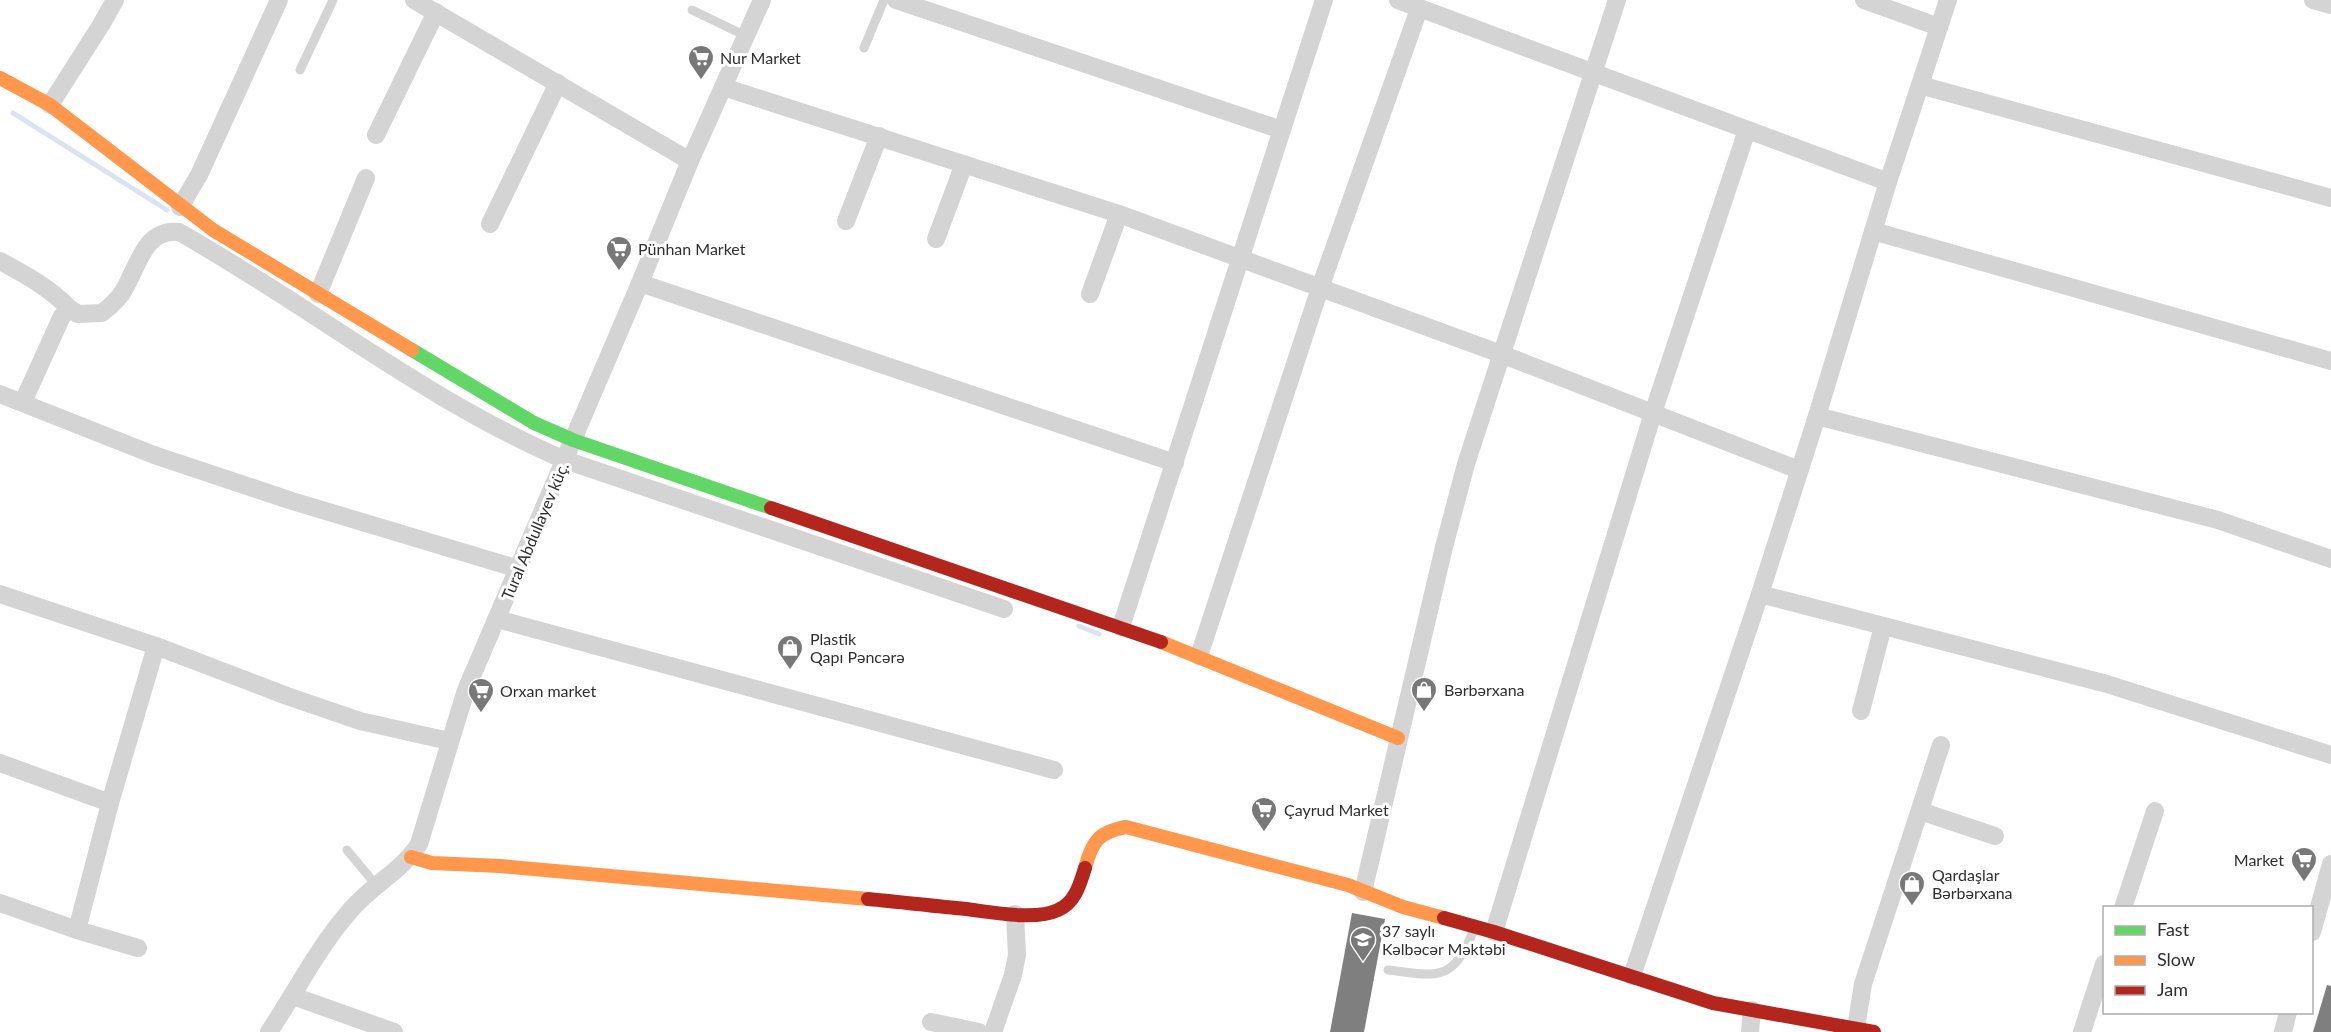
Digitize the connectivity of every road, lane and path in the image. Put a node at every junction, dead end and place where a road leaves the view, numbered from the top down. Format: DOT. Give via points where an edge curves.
graph roads {
  1 [pos="115,0"];
  2 [pos="279,0"];
  3 [pos="333,0"];
  4 [pos="414,0"];
  5 [pos="762,0"];
  6 [pos="884,0"];
  7 [pos="896,0"];
  8 [pos="1324,0"];
  9 [pos="1398,0"];
  10 [pos="1617,0"];
  11 [pos="1864,0"];
  12 [pos="1948,0"];
  13 [pos="2313,0"];
  14 [pos="2331,5"];
  15 [pos="1419,9"];
  16 [pos="692,10"];
  17 [pos="436,12"];
  18 [pos="1939,27"];
  19 [pos="746,36"];
  20 [pos="864,48"];
  21 [pos="300,70"];
  22 [pos="1593,72"];
  23 [pos="0,78"];
  24 [pos="558,82"];
  25 [pos="1920,85"];
  26 [pos="723,87"];
  27 [pos="50,105"];
  28 [pos="1282,130"];
  29 [pos="1747,130"];
  30 [pos="375,135"];
  31 [pos="879,136"];
  32 [pos="690,161"];
  33 [pos="964,164"];
  34 [pos="366,178"];
  35 [pos="1888,182"];
  36 [pos="2331,198"];
  37 [pos="180,207"];
  38 [pos="1119,214"];
  39 [pos="846,221"];
  40 [pos="490,224"];
  41 [pos="1873,231"];
  42 [pos="936,239"];
  43 [pos="1241,260"];
  44 [pos="0,261"];
  45 [pos="640,283"];
  46 [pos="1320,288"];
  47 [pos="318,294"];
  48 [pos="1090,294"];
  49 [pos="70,309"];
  50 [pos="1501,354"];
  51 [pos="2331,361"];
  52 [pos="0,393"];
  53 [pos="23,402"];
  54 [pos="1653,413"];
  55 [pos="1817,416"];
  56 [pos="573,440"];
  57 [pos="565,460"];
  58 [pos="1175,463"];
  59 [pos="1799,470"];
  60 [pos="2331,559"];
  61 [pos="519,568"];
  62 [pos="0,594"];
  63 [pos="1760,594"];
  64 [pos="1004,609"];
  65 [pos="497,619"];
  66 [pos="1883,626"];
  67 [pos="1121,627"];
  68 [pos="156,646"];
  69 [pos="1199,656"];
  70 [pos="1861,711"];
  71 [pos="1398,738"];
  72 [pos="449,741"];
  73 [pos="1941,745"];
  74 [pos="2331,755"];
  75 [pos="0,763"];
  76 [pos="1054,770"];
  77 [pos="110,803"];
  78 [pos="1920,811"];
  79 [pos="2155,811"];
  80 [pos="1995,836"];
  81 [pos="347,850"];
  82 [pos="411,857"];
  83 [pos="2330,874"];
  84 [pos="376,885"];
  85 [pos="1363,892"];
  86 [pos="0,903"];
  87 [pos="2124,906"];
  88 [pos="1015,914"];
  89 [pos="1475,927"];
  90 [pos="2313,929"];
  91 [pos="77,930"];
  92 [pos="1494,932"];
  93 [pos="138,948"];
  94 [pos="2103,967"];
  95 [pos="1388,970"];
  96 [pos="1632,976"];
  97 [pos="293,996"];
  98 [pos="1752,1010"];
  99 [pos="2288,1014"];
  100 [pos="931,1022"];
  101 [pos="1856,1028"];
  102 [pos="269,1032"];
  103 [pos="394,1032"];
  104 [pos="979,1032"];
  105 [pos="993,1032"];
  106 [pos="1750,1032"];
  107 [pos="1874,1032"];
  108 [pos="2082,1032"];
  109 [pos="2283,1032"];
  1 -- 27 [label="street"];
  2 -- 37 [label="street" via="199,175"];
  3 -- 21 [label="lane"];
  4 -- 17 [label="street"];
  5 -- 19 [label="street, Tural Abdullayev küç."];
  6 -- 20 [label="lane"];
  7 -- 28 [label="street"];
  8 -- 28 [label="street"];
  9 -- 15 [label="street"];
  10 -- 22 [label="street"];
  11 -- 18 [label="street"];
  12 -- 18 [label="street"];
  13 -- 14 [label="street"];
  15 -- 22 [label="street"];
  15 -- 46 [label="street"];
  16 -- 19 [label="lane"];
  17 -- 24 [label="street"];
  17 -- 30 [label="street"];
  18 -- 25 [label="street"];
  19 -- 26 [label="street, Tural Abdullayev küç."];
  22 -- 29 [label="street"];
  22 -- 50 [label="street"];
  23 -- 27 [label="street"];
  24 -- 32 [label="street"];
  24 -- 40 [label="street"];
  25 -- 35 [label="street"];
  25 -- 36 [label="street"];
  26 -- 31 [label="street"];
  26 -- 32 [label="street, Tural Abdullayev küç."];
  27 -- 37 [label="street"];
  28 -- 43 [label="street"];
  29 -- 35 [label="street"];
  29 -- 54 [label="street"];
  31 -- 33 [label="street"];
  31 -- 39 [label="street"];
  32 -- 45 [label="street, Tural Abdullayev küç."];
  33 -- 38 [label="street"];
  33 -- 42 [label="street"];
  34 -- 47 [label="street"];
  35 -- 41 [label="street"];
  37 -- 47 [label="street"];
  38 -- 43 [label="street"];
  38 -- 48 [label="street"];
  41 -- 51 [label="street"];
  41 -- 55 [label="street"];
  43 -- 46 [label="street"];
  43 -- 58 [label="street"];
  44 -- 49 [label="street" via="58,296"];
  45 -- 56 [label="street, Tural Abdullayev küç."];
  45 -- 58 [label="street"];
  46 -- 50 [label="street"];
  46 -- 69 [label="street"];
  47 -- 56 [label="street" via="534,423"];
  49 -- 53 [label="street" via="62,316"];
  49 -- 57 [label="street" via="78,314 102,313 122,295 147,246 157,235 179,232 425,386 519,440"];
  50 -- 54 [label="street"];
  50 -- 71 [label="street" via="1466,464"];
  52 -- 53 [label="street"];
  53 -- 61 [label="street" via="154,455 292,501"];
  54 -- 59 [label="street"];
  54 -- 92 [label="street"];
  55 -- 59 [label="street"];
  55 -- 60 [label="street" via="2218,520"];
  56 -- 57 [label="street, Tural Abdullayev küç."];
  56 -- 67 [label="street"];
  57 -- 61 [label="street, Tural Abdullayev küç."];
  57 -- 64 [label="street"];
  58 -- 67 [label="street"];
  59 -- 63 [label="street"];
  61 -- 65 [label="street, Tural Abdullayev küç."];
  62 -- 68 [label="street"];
  63 -- 66 [label="street"];
  63 -- 96 [label="street"];
  65 -- 72 [label="street, Tural Abdullayev küç."];
  65 -- 76 [label="street"];
  66 -- 70 [label="street"];
  66 -- 74 [label="street" via="2107,684"];
  67 -- 69 [label="street"];
  68 -- 72 [label="street" via="360,721"];
  68 -- 77 [label="street"];
  69 -- 71 [label="street"];
  71 -- 85 [label="street"];
  72 -- 82 [label="street, Tural Abdullayev küç." via="419,844"];
  73 -- 78 [label="street"];
  75 -- 77 [label="street"];
  77 -- 91 [label="street"];
  78 -- 80 [label="street"];
  78 -- 101 [label="street" via="1863,984"];
  79 -- 87 [label="street"];
  81 -- 84 [label="lane"];
  82 -- 84 [label="street, Tural Abdullayev küç."];
  82 -- 88 [label="street" via="432,863 794,891"];
  83 -- 90 [label="street"];
  84 -- 97 [label="street, Tural Abdullayev küç." via="348,912"];
  85 -- 88 [label="street" via="1313,875 1114,827 1097,838 1065,906 1049,913"];
  85 -- 89 [label="street"];
  86 -- 91 [label="street"];
  88 -- 105 [label="street" via="1017,955"];
  89 -- 92 [label="street"];
  89 -- 95 [label="lane" via="1466,949 1447,970 1434,976"];
  91 -- 93 [label="street"];
  92 -- 96 [label="street"];
  94 -- 108 [label="street"];
  96 -- 98 [label="street"];
  97 -- 102 [label="street, Tural Abdullayev küç."];
  97 -- 103 [label="street"];
  98 -- 101 [label="street"];
  98 -- 106 [label="street"];
  99 -- 109 [label="street"];
  100 -- 104 [label="street"];
  101 -- 107 [label="street"];
}
